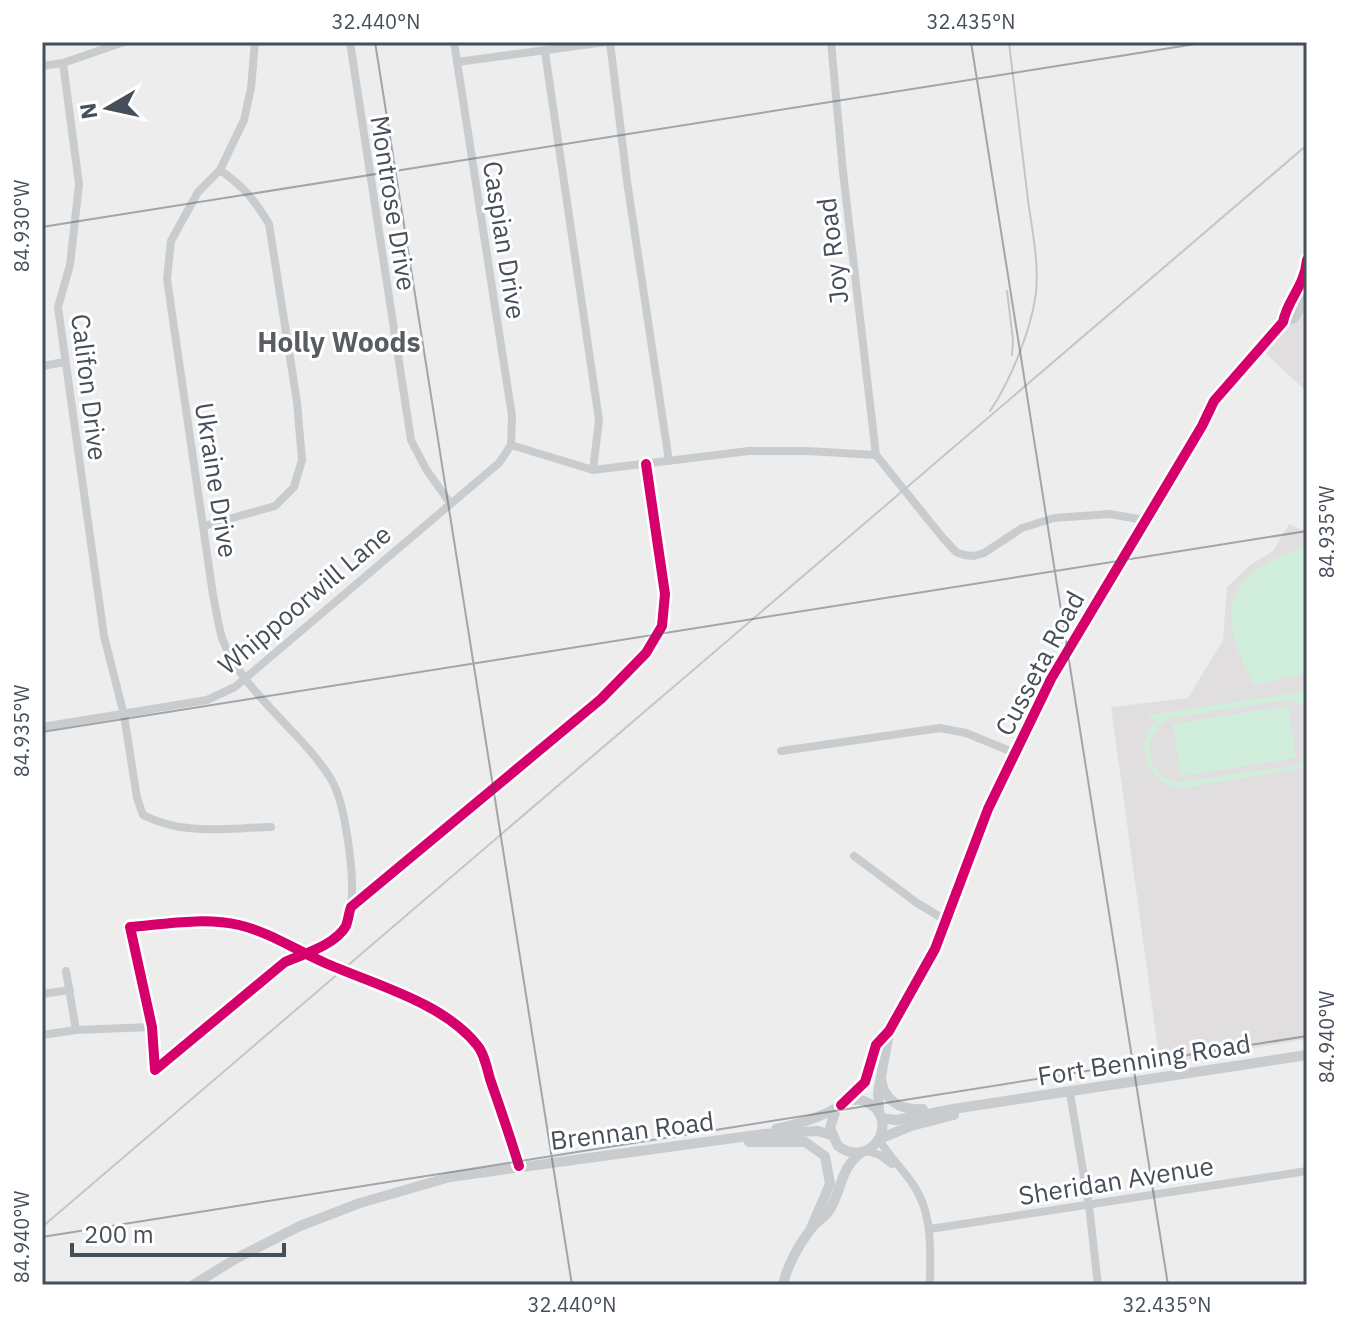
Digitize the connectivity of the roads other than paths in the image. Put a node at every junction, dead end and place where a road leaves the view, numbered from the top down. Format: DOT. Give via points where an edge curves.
graph roads {
  1 [pos="124,42"];
  2 [pos="255,42"];
  3 [pos="350,42"];
  4 [pos="454,42"];
  5 [pos="608,42"];
  6 [pos="831,42"];
  7 [pos="550,48"];
  8 [pos="457,62"];
  9 [pos="63,63"];
  10 [pos="42,66"];
  11 [pos="220,170"];
  12 [pos="1307,253"];
  13 [pos="1307,261"];
  14 [pos="1307,296"];
  15 [pos="1283,322"];
  16 [pos="65,362"];
  17 [pos="42,366"];
  18 [pos="511,445"];
  19 [pos="876,455"];
  20 [pos="669,461"];
  21 [pos="646,464"];
  22 [pos="593,470"];
  23 [pos="450,503"];
  24 [pos="1144,520"];
  25 [pos="204,526"];
  26 [pos="246,679"];
  27 [pos="124,715"];
  28 [pos="42,727"];
  29 [pos="781,751"];
  30 [pos="1015,753"];
  31 [pos="271,827"];
  32 [pos="854,856"];
  33 [pos="351,907"];
  34 [pos="947,921"];
  35 [pos="304,954"];
  36 [pos="66,971"];
  37 [pos="70,990"];
  38 [pos="42,994"];
  39 [pos="152,1027"];
  40 [pos="76,1030"];
  41 [pos="889,1031"];
  42 [pos="42,1035"];
  43 [pos="1307,1055"];
  44 [pos="881,1077"];
  45 [pos="1070,1093"];
  46 [pos="987,1105"];
  47 [pos="839,1107"];
  48 [pos="953,1109"];
  49 [pos="880,1115"];
  50 [pos="764,1134"];
  51 [pos="833,1138"];
  52 [pos="879,1139"];
  53 [pos="719,1142"];
  54 [pos="864,1152"];
  55 [pos="519,1166"];
  56 [pos="899,1168"];
  57 [pos="1307,1171"];
  58 [pos="830,1184"];
  59 [pos="1089,1206"];
  60 [pos="811,1228"];
  61 [pos="930,1229"];
  62 [pos="193,1285"];
  63 [pos="783,1285"];
  64 [pos="930,1285"];
  65 [pos="1098,1285"];
  1 -- 9 [label="street"];
  2 -- 11 [label="street, Ukraine Drive" via="244,120"];
  3 -- 23 [label="street, Montrose Drive" via="411,440"];
  4 -- 8 [label="street, Caspian Drive"];
  5 -- 7 [label="street"];
  5 -- 20 [label="street"];
  6 -- 19 [label="street, Joy Road"];
  7 -- 8 [label="street"];
  7 -- 22 [label="street" via="599,420"];
  8 -- 18 [label="street, Caspian Drive" via="512,416"];
  9 -- 10 [label="street"];
  9 -- 16 [label="street, Califon Drive" via="79,184 70,265 58,307"];
  11 -- 25 [label="street, Ukraine Drive" via="198,192 171,241 167,279"];
  11 -- 25 [label="street" via="242,185 269,224 302,460 294,487 275,506"];
  12 -- 13 [label="street, Cusseta Road"];
  13 -- 15 [label="street, Cusseta Road"];
  14 -- 15 [label="street, Cusseta Road" via="1294,318"];
  15 -- 24 [label="street, Cusseta Road" via="1214,401"];
  16 -- 17 [label="street"];
  16 -- 27 [label="street, Califon Drive" via="104,636"];
  18 -- 22 [label="street"];
  18 -- 23 [label="street, Whippoorwill Lane" via="499,463"];
  19 -- 20 [label="street" via="749,451"];
  19 -- 24 [label="street" via="943,538 964,555 984,553 1022,528 1054,518 1110,514"];
  20 -- 21 [label="street"];
  21 -- 22 [label="street"];
  21 -- 33 [label="street" via="665,594 662,626 646,653 601,699"];
  23 -- 26 [label="street, Whippoorwill Lane"];
  24 -- 30 [label="street, Cusseta Road" via="1051,679"];
  25 -- 26 [label="street, Ukraine Drive" via="223,638"];
  26 -- 27 [label="street, Whippoorwill Lane" via="207,700"];
  26 -- 33 [label="street, Ukraine Drive" via="332,781 344,821 354,888"];
  27 -- 28 [label="street, Whippoorwill Lane"];
  27 -- 31 [label="street, Califon Drive" via="143,815 186,830"];
  29 -- 30 [label="street" via="940,728"];
  30 -- 34 [label="street, Cusseta Road" via="988,809"];
  32 -- 34 [label="street"];
  33 -- 35 [label="street" via="345,926"];
  34 -- 41 [label="street, Cusseta Road"];
  35 -- 39 [label="street" via="285,962 155,1070"];
  35 -- 39 [label="street" via="239,925 130,927"];
  35 -- 55 [label="street" via="425,1007 454,1023 480,1047"];
  36 -- 37 [label="street"];
  37 -- 38 [label="street"];
  37 -- 40 [label="street"];
  39 -- 40 [label="street"];
  40 -- 42 [label="street"];
  41 -- 44 [label="street, Cusseta Road"];
  41 -- 47 [label="street, Cusseta Road" via="876,1045 865,1082"];
  43 -- 45 [label="street, Fort Benning Road"];
  44 -- 48 [label="street" via="883,1090 897,1105"];
  44 -- 49 [label="street, Cusseta Road"];
  45 -- 46 [label="street, Fort Benning Road"];
  45 -- 59 [label="street"];
  46 -- 48 [label="street, Fort Benning Road"];
  46 -- 52 [label="street, Fort Benning Road"];
  47 -- 49 [label="street" via="865,1101"];
  47 -- 50 [label="street, Brennan Road"];
  47 -- 51 [label="street" via="830,1121"];
  48 -- 49 [label="street, Fort Benning Road" via="896,1120"];
  49 -- 52 [label="street"];
  50 -- 51 [label="street, Brennan Road" via="811,1130"];
  50 -- 53 [label="street, Brennan Road"];
  51 -- 54 [label="street" via="850,1152"];
  51 -- 58 [label="street"];
  52 -- 54 [label="street"];
  52 -- 56 [label="street"];
  53 -- 55 [label="street, Brennan Road"];
  53 -- 58 [label="street" via="811,1144 825,1156"];
  54 -- 56 [label="street"];
  54 -- 60 [label="street" via="852,1160 828,1212"];
  55 -- 62 [label="street, Brennan Road" via="450,1177 360,1203 300,1226"];
  56 -- 61 [label="street" via="921,1199"];
  57 -- 59 [label="street, Sheridan Avenue"];
  58 -- 60 [label="street"];
  59 -- 61 [label="street, Sheridan Avenue"];
  59 -- 65 [label="street"];
  60 -- 63 [label="street"];
  61 -- 64 [label="street"];
}
